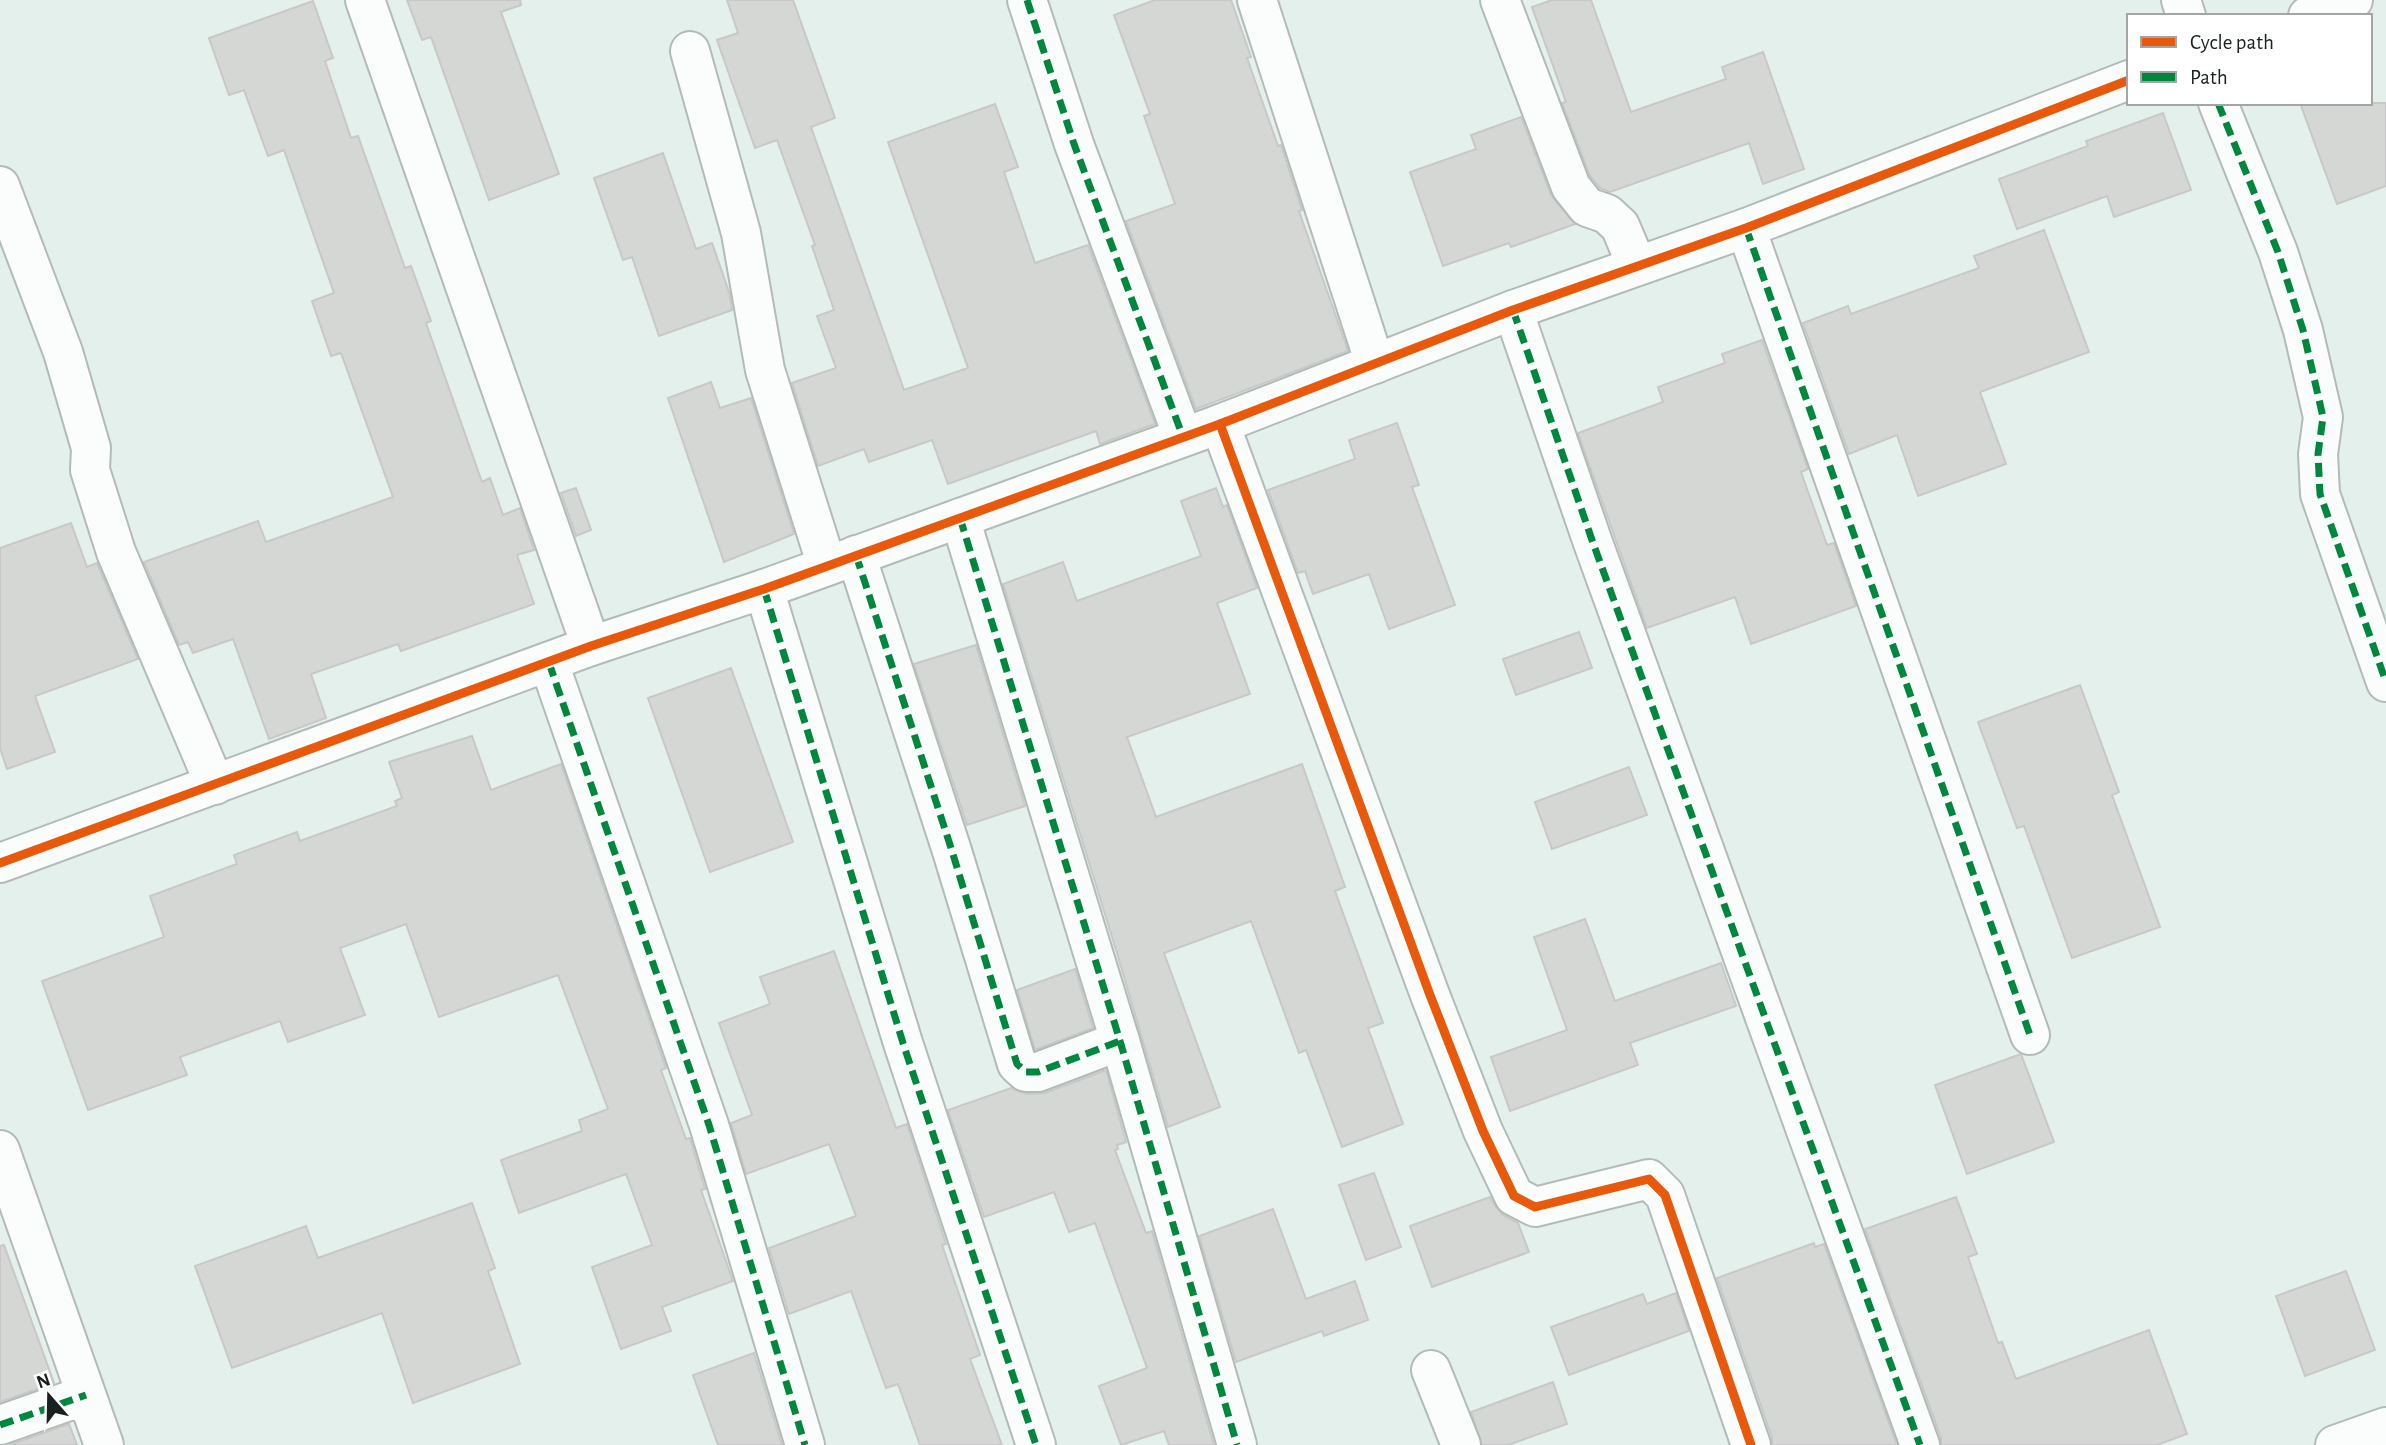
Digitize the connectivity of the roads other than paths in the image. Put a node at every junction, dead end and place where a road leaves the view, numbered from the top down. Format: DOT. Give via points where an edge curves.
graph roads {
  1 [pos="366,0"];
  2 [pos="1027,0"];
  3 [pos="1257,0"];
  4 [pos="1500,0"];
  5 [pos="2353,0"];
  6 [pos="2314,14"];
  7 [pos="690,51"];
  8 [pos="2127,81"];
  9 [pos="2219,105"];
  10 [pos="0,186"];
  11 [pos="1746,228"];
  12 [pos="1637,266"];
  13 [pos="1513,310"];
  14 [pos="1375,364"];
  15 [pos="1220,424"];
  16 [pos="1183,437"];
  17 [pos="960,518"];
  18 [pos="841,561"];
  19 [pos="764,589"];
  20 [pos="591,646"];
  21 [pos="549,663"];
  22 [pos="2386,682"];
  23 [pos="215,785"];
  24 [pos="0,863"];
  25 [pos="2030,1035"];
  26 [pos="1120,1041"];
  27 [pos="0,1150"];
  28 [pos="1431,1370"];
  29 [pos="86,1395"];
  30 [pos="0,1425"];
  31 [pos="2386,1427"];
  32 [pos="104,1445"];
  33 [pos="805,1445"];
  34 [pos="1036,1445"];
  35 [pos="1237,1445"];
  36 [pos="1461,1445"];
  37 [pos="1751,1445"];
  38 [pos="1920,1445"];
  39 [pos="2335,1445"];
  1 -- 20 [label="street"];
  2 -- 16 [label="street" via="1074,144"];
  3 -- 14 [label="street"];
  4 -- 12 [label="street" via="1571,187 1587,207 1607,214 1620,226"];
  5 -- 6 [label="street"];
  7 -- 18 [label="street" via="741,233 765,370"];
  8 -- 11 [label="street"];
  9 -- 22 [label="street" via="2278,252 2303,330 2323,417 2318,454 2320,494"];
  10 -- 23 [label="street" via="63,352 91,448 90,470 116,552"];
  11 -- 12 [label="street"];
  11 -- 25 [label="street"];
  12 -- 13 [label="street"];
  13 -- 14 [label="street"];
  13 -- 38 [label="street" via="1596,553"];
  14 -- 15 [label="street"];
  15 -- 16 [label="street"];
  15 -- 37 [label="street" via="1430,995 1483,1131 1514,1196 1535,1207 1649,1179 1665,1195"];
  16 -- 17 [label="street"];
  17 -- 18 [label="street"];
  17 -- 26 [label="street"];
  18 -- 19 [label="street"];
  18 -- 26 [label="street" via="952,851 1017,1064 1026,1072 1038,1072"];
  19 -- 20 [label="street"];
  19 -- 34 [label="street" via="903,1043"];
  20 -- 21 [label="street"];
  21 -- 23 [label="street"];
  21 -- 33 [label="street" via="709,1125"];
  23 -- 24 [label="street"];
  26 -- 35 [label="street"];
  27 -- 29 [label="street"];
  28 -- 36 [label="street"];
  29 -- 30 [label="street"];
  29 -- 32 [label="street"];
  31 -- 39 [label="street"];
}
